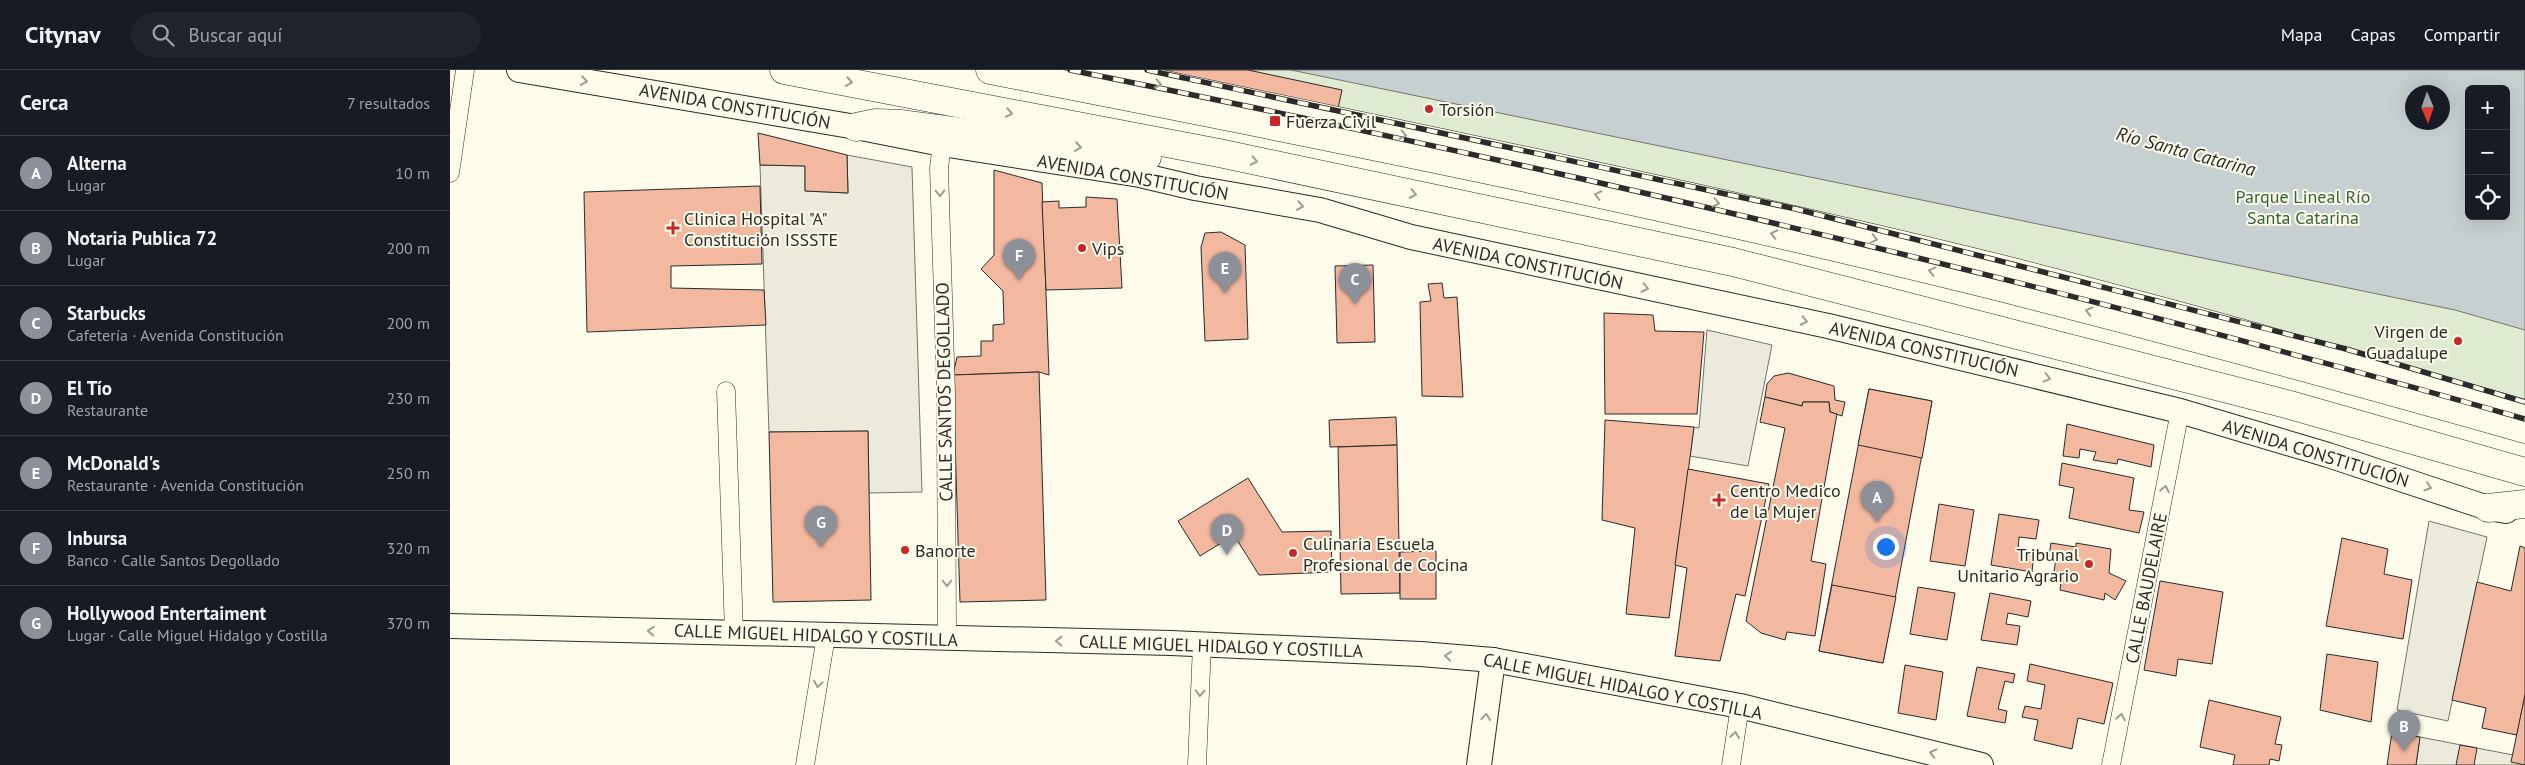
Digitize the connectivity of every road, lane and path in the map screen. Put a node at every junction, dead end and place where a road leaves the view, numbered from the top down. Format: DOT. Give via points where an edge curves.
graph roads {
  1 [pos="465,70"];
  2 [pos="519,70"];
  3 [pos="784,70"];
  4 [pos="990,70"];
  5 [pos="1094,70"];
  6 [pos="856,127"];
  7 [pos="942,144"];
  8 [pos="1219,153"];
  9 [pos="450,173"];
  10 [pos="726,391"];
  11 [pos="2180,411"];
  12 [pos="2525,414"];
  13 [pos="2525,429"];
  14 [pos="2525,472"];
  15 [pos="2525,504"];
  16 [pos="2488,508"];
  17 [pos="2525,515"];
  18 [pos="450,626"];
  19 [pos="734,633"];
  20 [pos="826,636"];
  21 [pos="947,639"];
  22 [pos="1202,644"];
  23 [pos="1493,660"];
  24 [pos="1740,706"];
  25 [pos="805,765"];
  26 [pos="1196,765"];
  27 [pos="1479,765"];
  28 [pos="1731,765"];
  29 [pos="1981,765"];
  30 [pos="2111,765"];
  1 -- 9 [label="street"];
  2 -- 6 [label="street, AVENIDA CONSTITUCIÓN, one-way"];
  3 -- 8 [label="main road, AVENIDA CONSTITUCIÓN, one-way"];
  13 -- 4 [label="main road, one-way" via="1950,275 1606,196"];
  5 -- 12 [label="main road, one-way" via="1564,169 1941,255"];
  6 -- 7 [label="street, AVENIDA CONSTITUCIÓN"];
  6 -- 8 [label="main road, one-way" via="876,123 912,125 1171,161 1197,160"];
  7 -- 11 [label="street, AVENIDA CONSTITUCIÓN, one-way" via="1140,175 1320,210 1411,237 1828,326"];
  7 -- 21 [label="street, CALLE SANTOS DEGOLLADO, one-way"];
  8 -- 14 [label="main road, AVENIDA CONSTITUCIÓN, one-way" via="1733,262 2290,405"];
  10 -- 19 [label="street"];
  11 -- 16 [label="street, AVENIDA CONSTITUCIÓN, one-way"];
  30 -- 11 [label="street, CALLE BAUDELAIRE, one-way"];
  15 -- 16 [label="main road"];
  16 -- 17 [label="street, AVENIDA CONSTITUCIÓN"];
  19 -- 18 [label="street, CALLE MIGUEL HIDALGO Y COSTILLA, one-way"];
  19 -- 20 [label="street, CALLE MIGUEL HIDALGO Y COSTILLA"];
  20 -- 21 [label="street, CALLE MIGUEL HIDALGO Y COSTILLA"];
  20 -- 25 [label="street, one-way"];
  22 -- 21 [label="street, CALLE MIGUEL HIDALGO Y COSTILLA, one-way"];
  23 -- 22 [label="street, CALLE MIGUEL HIDALGO Y COSTILLA, one-way"];
  22 -- 26 [label="street, one-way"];
  23 -- 24 [label="street, CALLE MIGUEL HIDALGO Y COSTILLA"];
  27 -- 23 [label="street, one-way"];
  28 -- 24 [label="street, one-way"];
  29 -- 24 [label="street, CALLE MIGUEL HIDALGO Y COSTILLA, one-way"];
}
